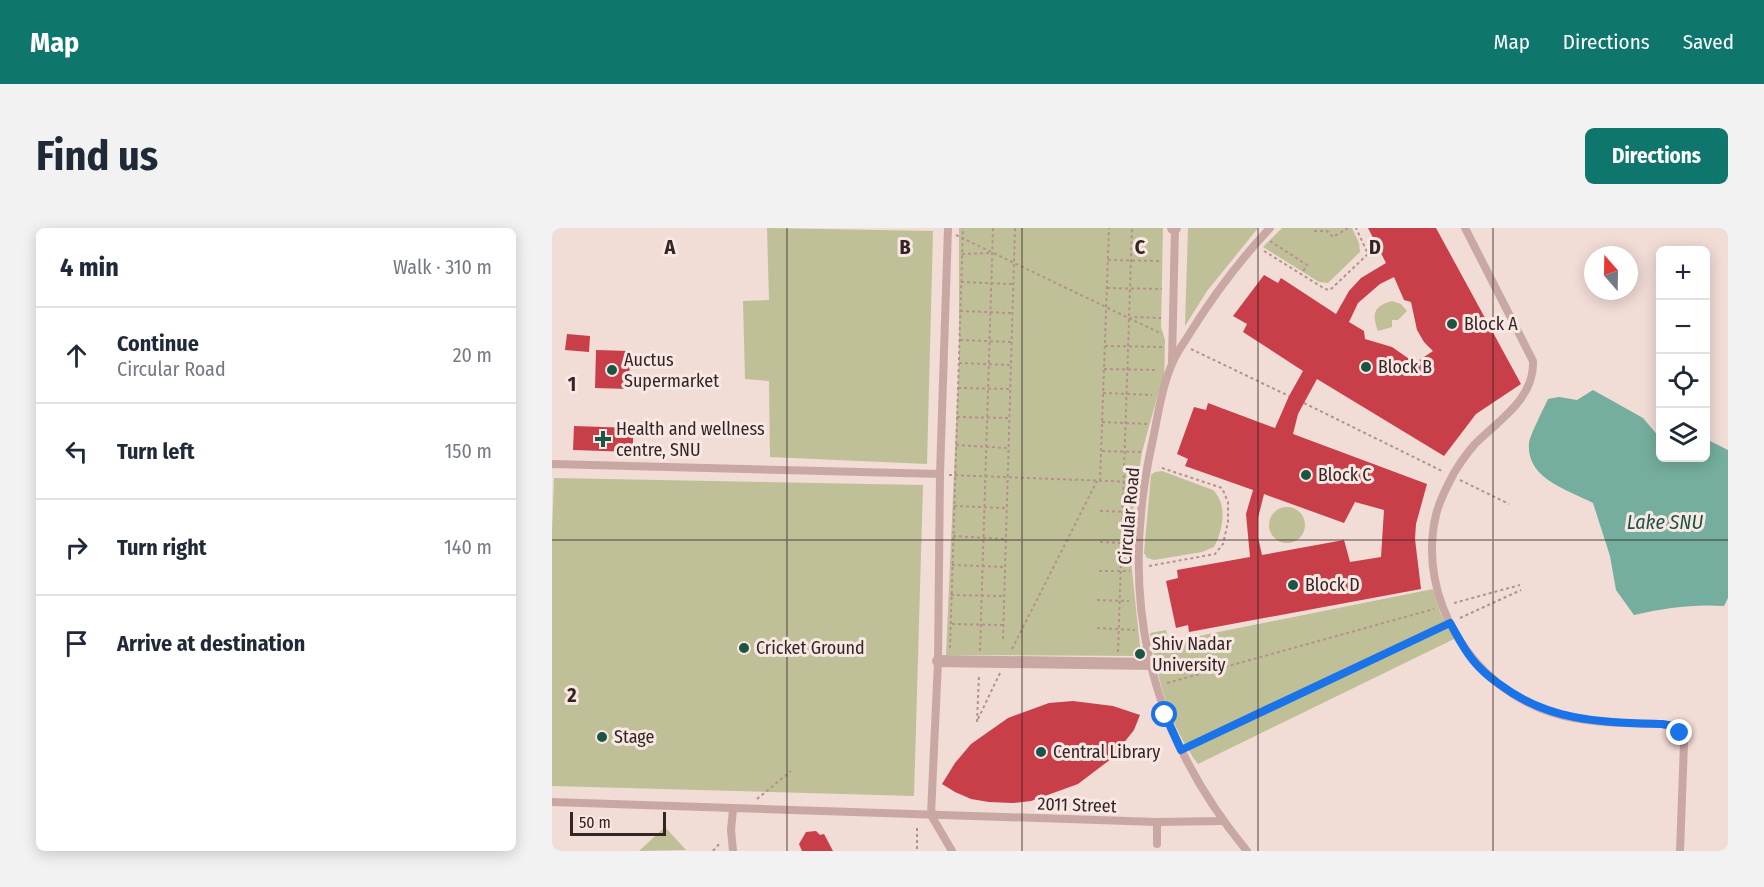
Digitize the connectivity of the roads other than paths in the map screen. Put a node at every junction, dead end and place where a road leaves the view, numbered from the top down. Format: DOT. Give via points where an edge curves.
graph roads {
  1 [pos="1174,228"];
  2 [pos="1269,228"];
  3 [pos="1465,228"];
  4 [pos="948,230"];
  5 [pos="1171,367"];
  6 [pos="552,464"];
  7 [pos="940,474"];
  8 [pos="943,661"];
  9 [pos="1151,664"];
  10 [pos="552,802"];
  11 [pos="733,808"];
  12 [pos="931,814"];
  13 [pos="1223,821"];
  14 [pos="1157,822"];
  15 [pos="1157,844"];
  16 [pos="733,851"];
  17 [pos="952,851"];
  18 [pos="1247,851"];
  19 [pos="1680,851"];
  1 -- 5 [label="lane"];
  2 -- 5 [label="lane, Circular Road" via="1211,301"];
  3 -- 19 [label="lane" via="1533,361 1534,371 1515,406 1474,445 1453,476 1436,515 1433,542 1436,581 1443,606 1472,660 1529,703 1585,720 1674,726 1684,743"];
  4 -- 7 [label="lane"];
  5 -- 9 [label="lane, Circular Road" via="1144,483 1137,553"];
  6 -- 7 [label="lane"];
  7 -- 8 [label="lane"];
  8 -- 9 [label="street"];
  8 -- 12 [label="lane"];
  9 -- 13 [label="lane, Circular Road" via="1165,715 1181,750"];
  10 -- 11 [label="lane, 2011 Street"];
  11 -- 12 [label="lane, 2011 Street"];
  11 -- 16 [label="lane"];
  12 -- 14 [label="lane, 2011 Street"];
  12 -- 17 [label="lane"];
  13 -- 14 [label="lane, 2011 Street"];
  13 -- 18 [label="lane, Circular Road"];
  14 -- 15 [label="lane"];
}
